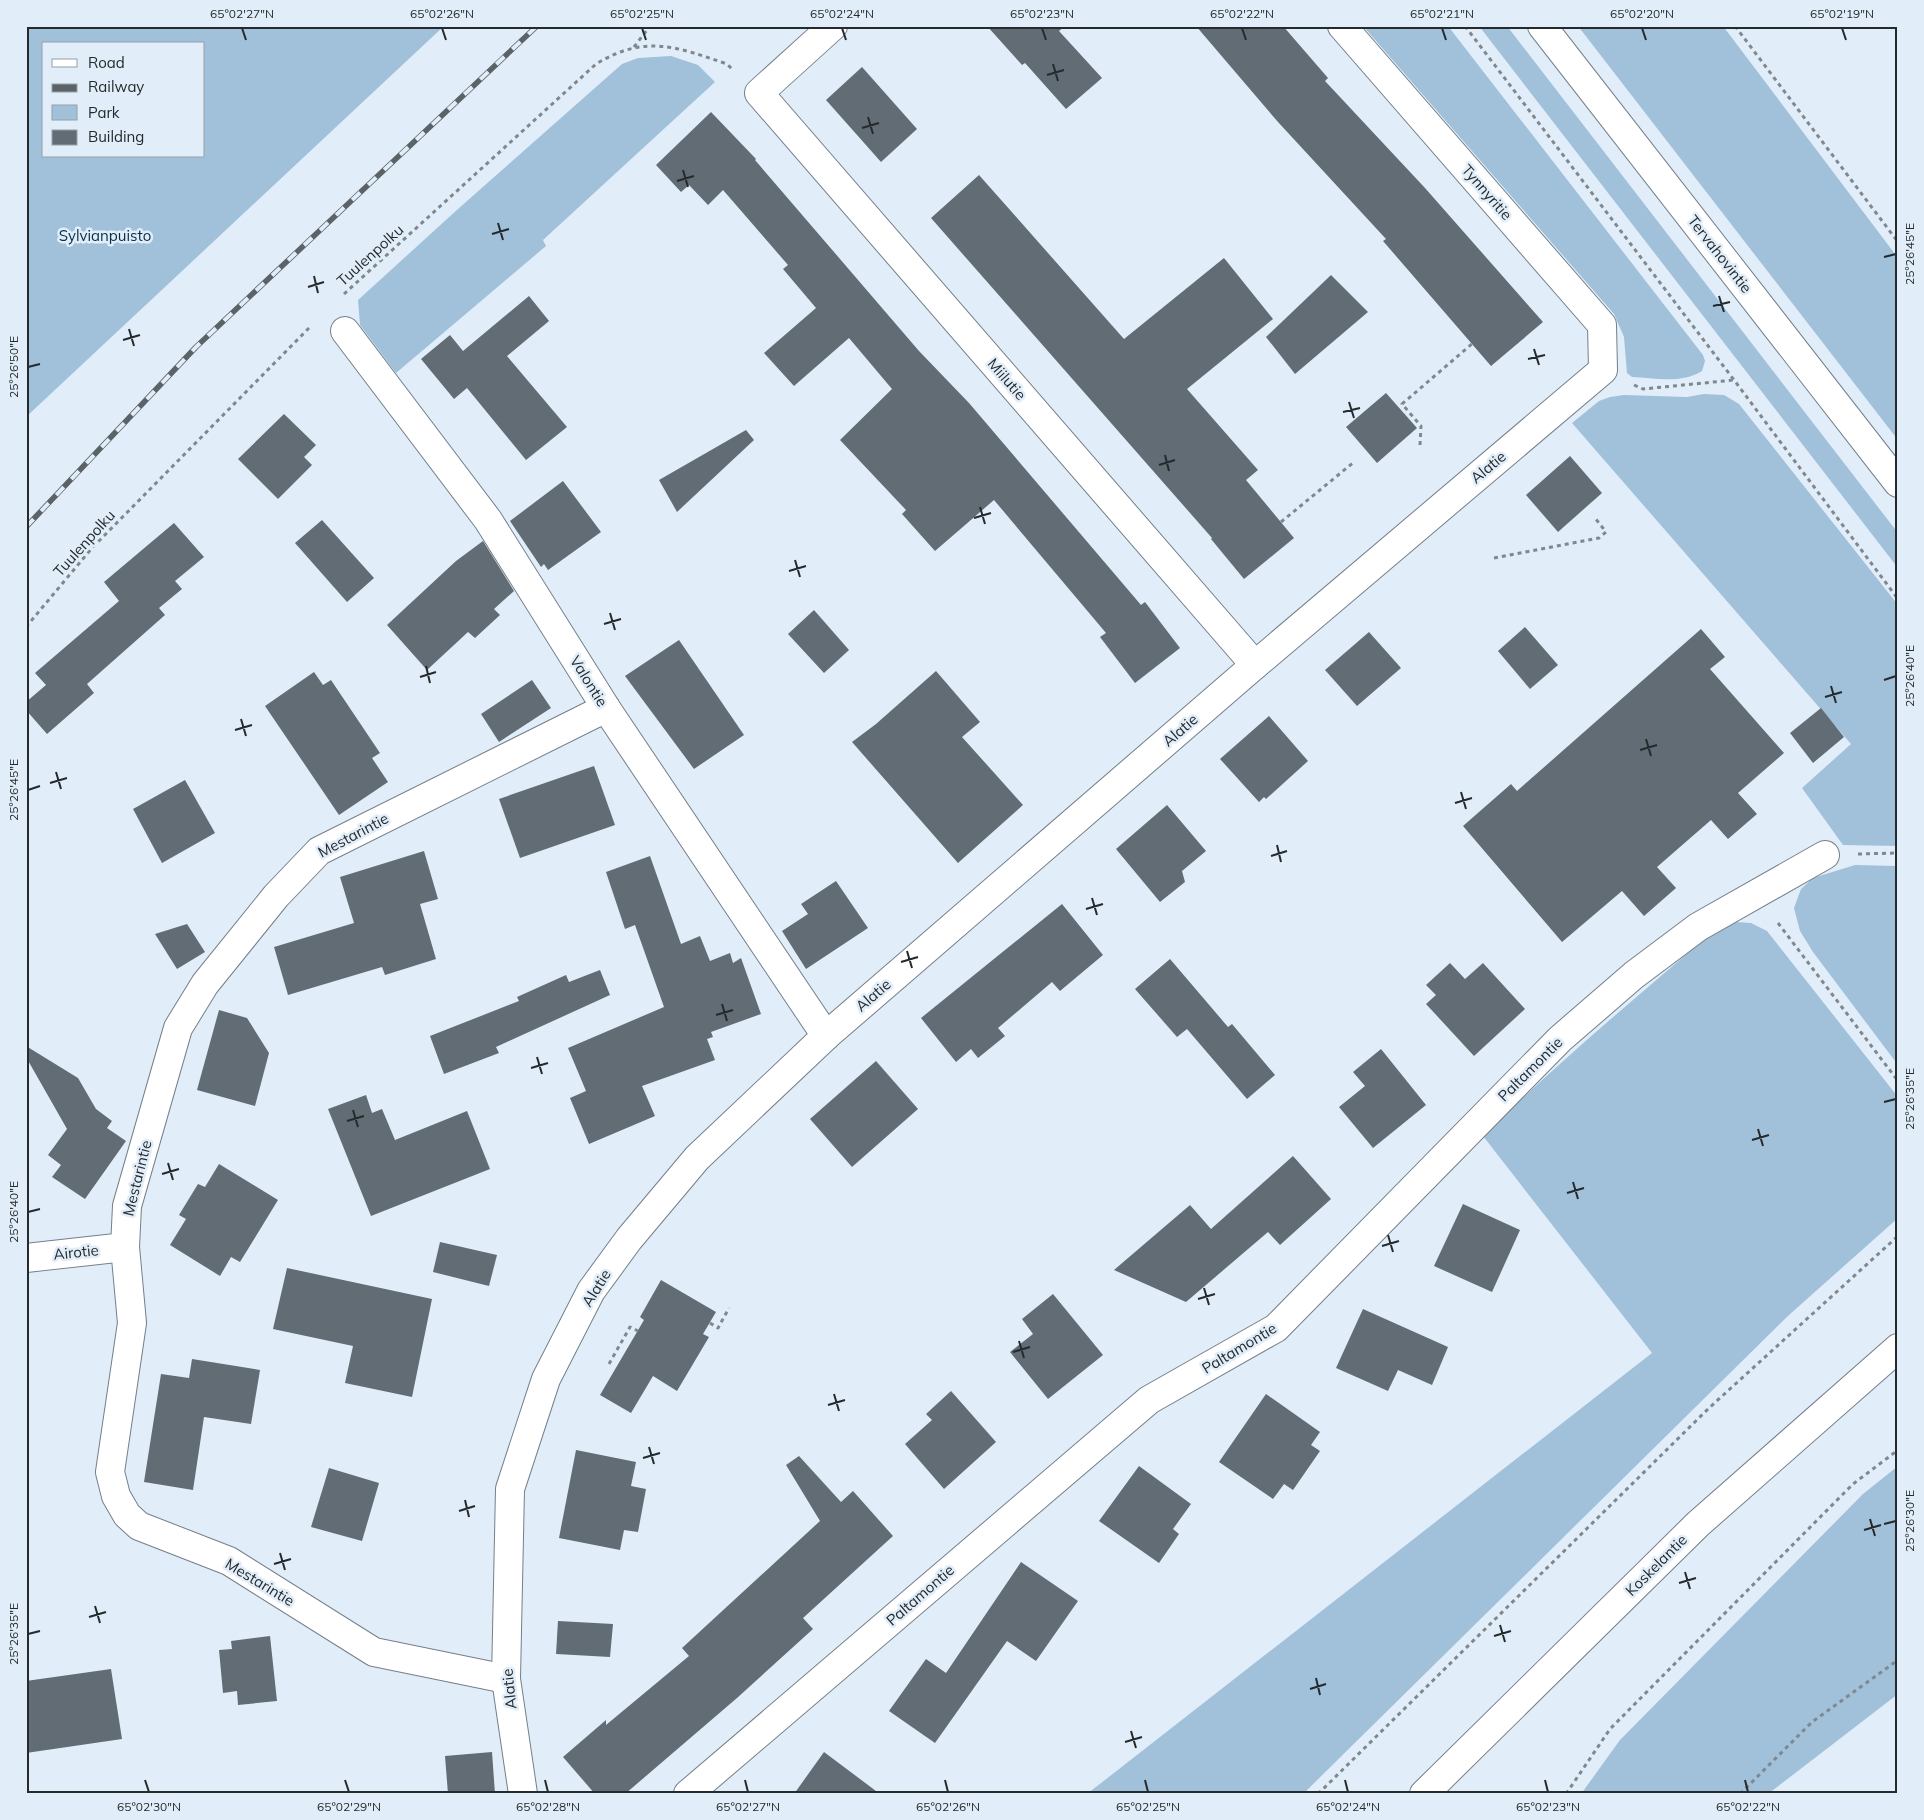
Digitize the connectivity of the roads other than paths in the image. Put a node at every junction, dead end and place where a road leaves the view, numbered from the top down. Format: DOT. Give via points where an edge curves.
graph roads {
  1 [pos="833,26"];
  2 [pos="1342,26"];
  3 [pos="1542,26"];
  4 [pos="345,331"];
  5 [pos="1603,370"];
  6 [pos="1898,483"];
  7 [pos="1255,665"];
  8 [pos="606,708"];
  9 [pos="1824,855"];
  10 [pos="826,1036"];
  11 [pos="125,1247"];
  12 [pos="26,1258"];
  13 [pos="1898,1348"];
  14 [pos="506,1679"];
  15 [pos="524,1794"];
  16 [pos="688,1794"];
  17 [pos="1424,1794"];
  1 -- 7 [label="street, Miilutie" via="759,93"];
  2 -- 5 [label="street, Tynnyritie" via="1602,325"];
  3 -- 6 [label="street, Tervahovintie"];
  4 -- 8 [label="street, Valontie" via="488,520"];
  5 -- 7 [label="street, Alatie"];
  7 -- 10 [label="street, Alatie"];
  8 -- 10 [label="street, Valontie"];
  8 -- 11 [label="street, Mestarintie" via="319,851 276,896 205,984 178,1028 127,1206"];
  9 -- 16 [label="street, Paltamontie" via="1698,927 1634,976 1560,1039 1276,1328 1149,1400"];
  10 -- 14 [label="street, Alatie" via="697,1158 629,1239 591,1291 546,1379 510,1489"];
  11 -- 12 [label="street, Airotie"];
  11 -- 14 [label="street, Mestarintie" via="132,1323 110,1472 116,1496 127,1515 139,1526 229,1561 374,1652"];
  13 -- 17 [label="street, Koskelantie" via="1698,1524"];
  14 -- 15 [label="street, Alatie"];
}
